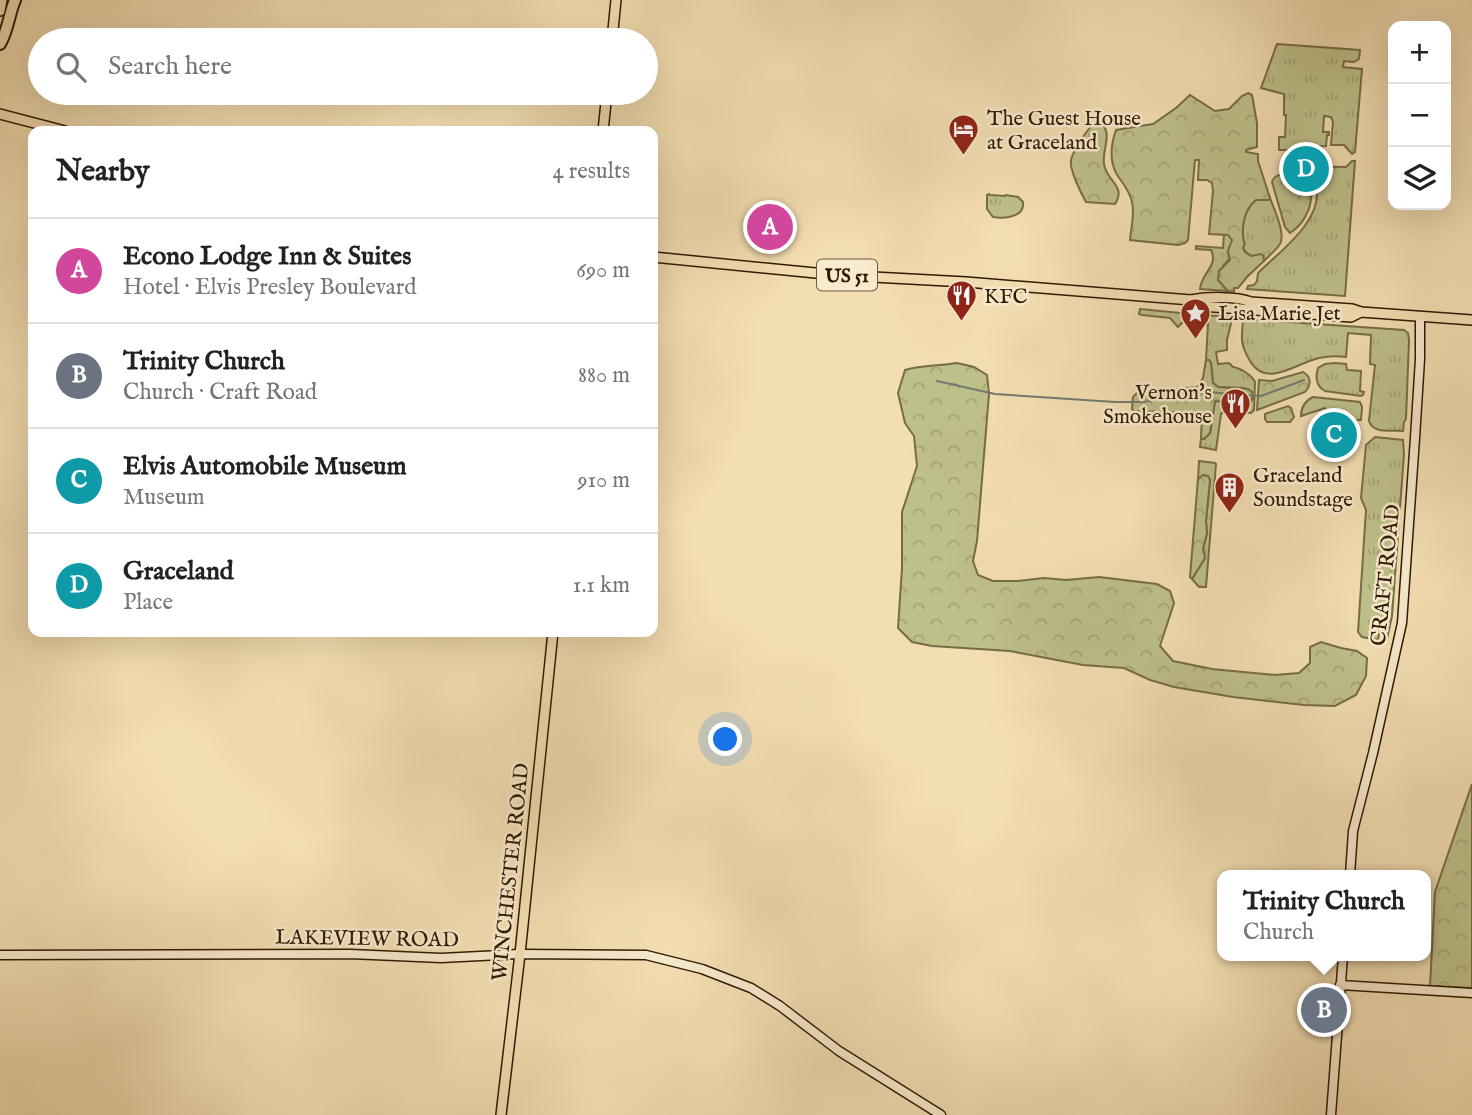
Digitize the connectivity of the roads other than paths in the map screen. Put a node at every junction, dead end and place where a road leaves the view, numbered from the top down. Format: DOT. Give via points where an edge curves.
graph roads {
  1 [pos="2,0"];
  2 [pos="15,0"];
  3 [pos="616,0"];
  4 [pos="0,11"];
  5 [pos="613,28"];
  6 [pos="0,44"];
  7 [pos="606,105"];
  8 [pos="0,114"];
  9 [pos="46,126"];
  10 [pos="604,126"];
  11 [pos="658,257"];
  12 [pos="1420,316"];
  13 [pos="1472,320"];
  14 [pos="552,637"];
  15 [pos="1350,870"];
  16 [pos="520,954"];
  17 [pos="0,955"];
  18 [pos="1342,961"];
  19 [pos="1340,985"];
  20 [pos="1472,993"];
  21 [pos="501,1115"];
  22 [pos="941,1115"];
  23 [pos="1331,1115"];
  1 -- 4 [label="main road"];
  2 -- 6 [label="highway"];
  3 -- 5 [label="main road"];
  7 -- 10 [label="main road"];
  8 -- 9 [label="main road"];
  11 -- 12 [label="main road, US 51" via="1191,300 1211,307 1351,317 1361,312"];
  12 -- 13 [label="main road, US 51"];
  12 -- 15 [label="street, CRAFT ROAD" via="1402,623 1353,831"];
  14 -- 16 [label="main road, WINCHESTER ROAD"];
  16 -- 17 [label="street, LAKEVIEW ROAD" via="441,958"];
  16 -- 21 [label="main road, WINCHESTER ROAD"];
  16 -- 22 [label="street, LAKEVIEW ROAD" via="646,955 702,969 761,994 839,1051"];
  18 -- 19 [label="street"];
  19 -- 20 [label="street"];
  19 -- 23 [label="street"];
}
